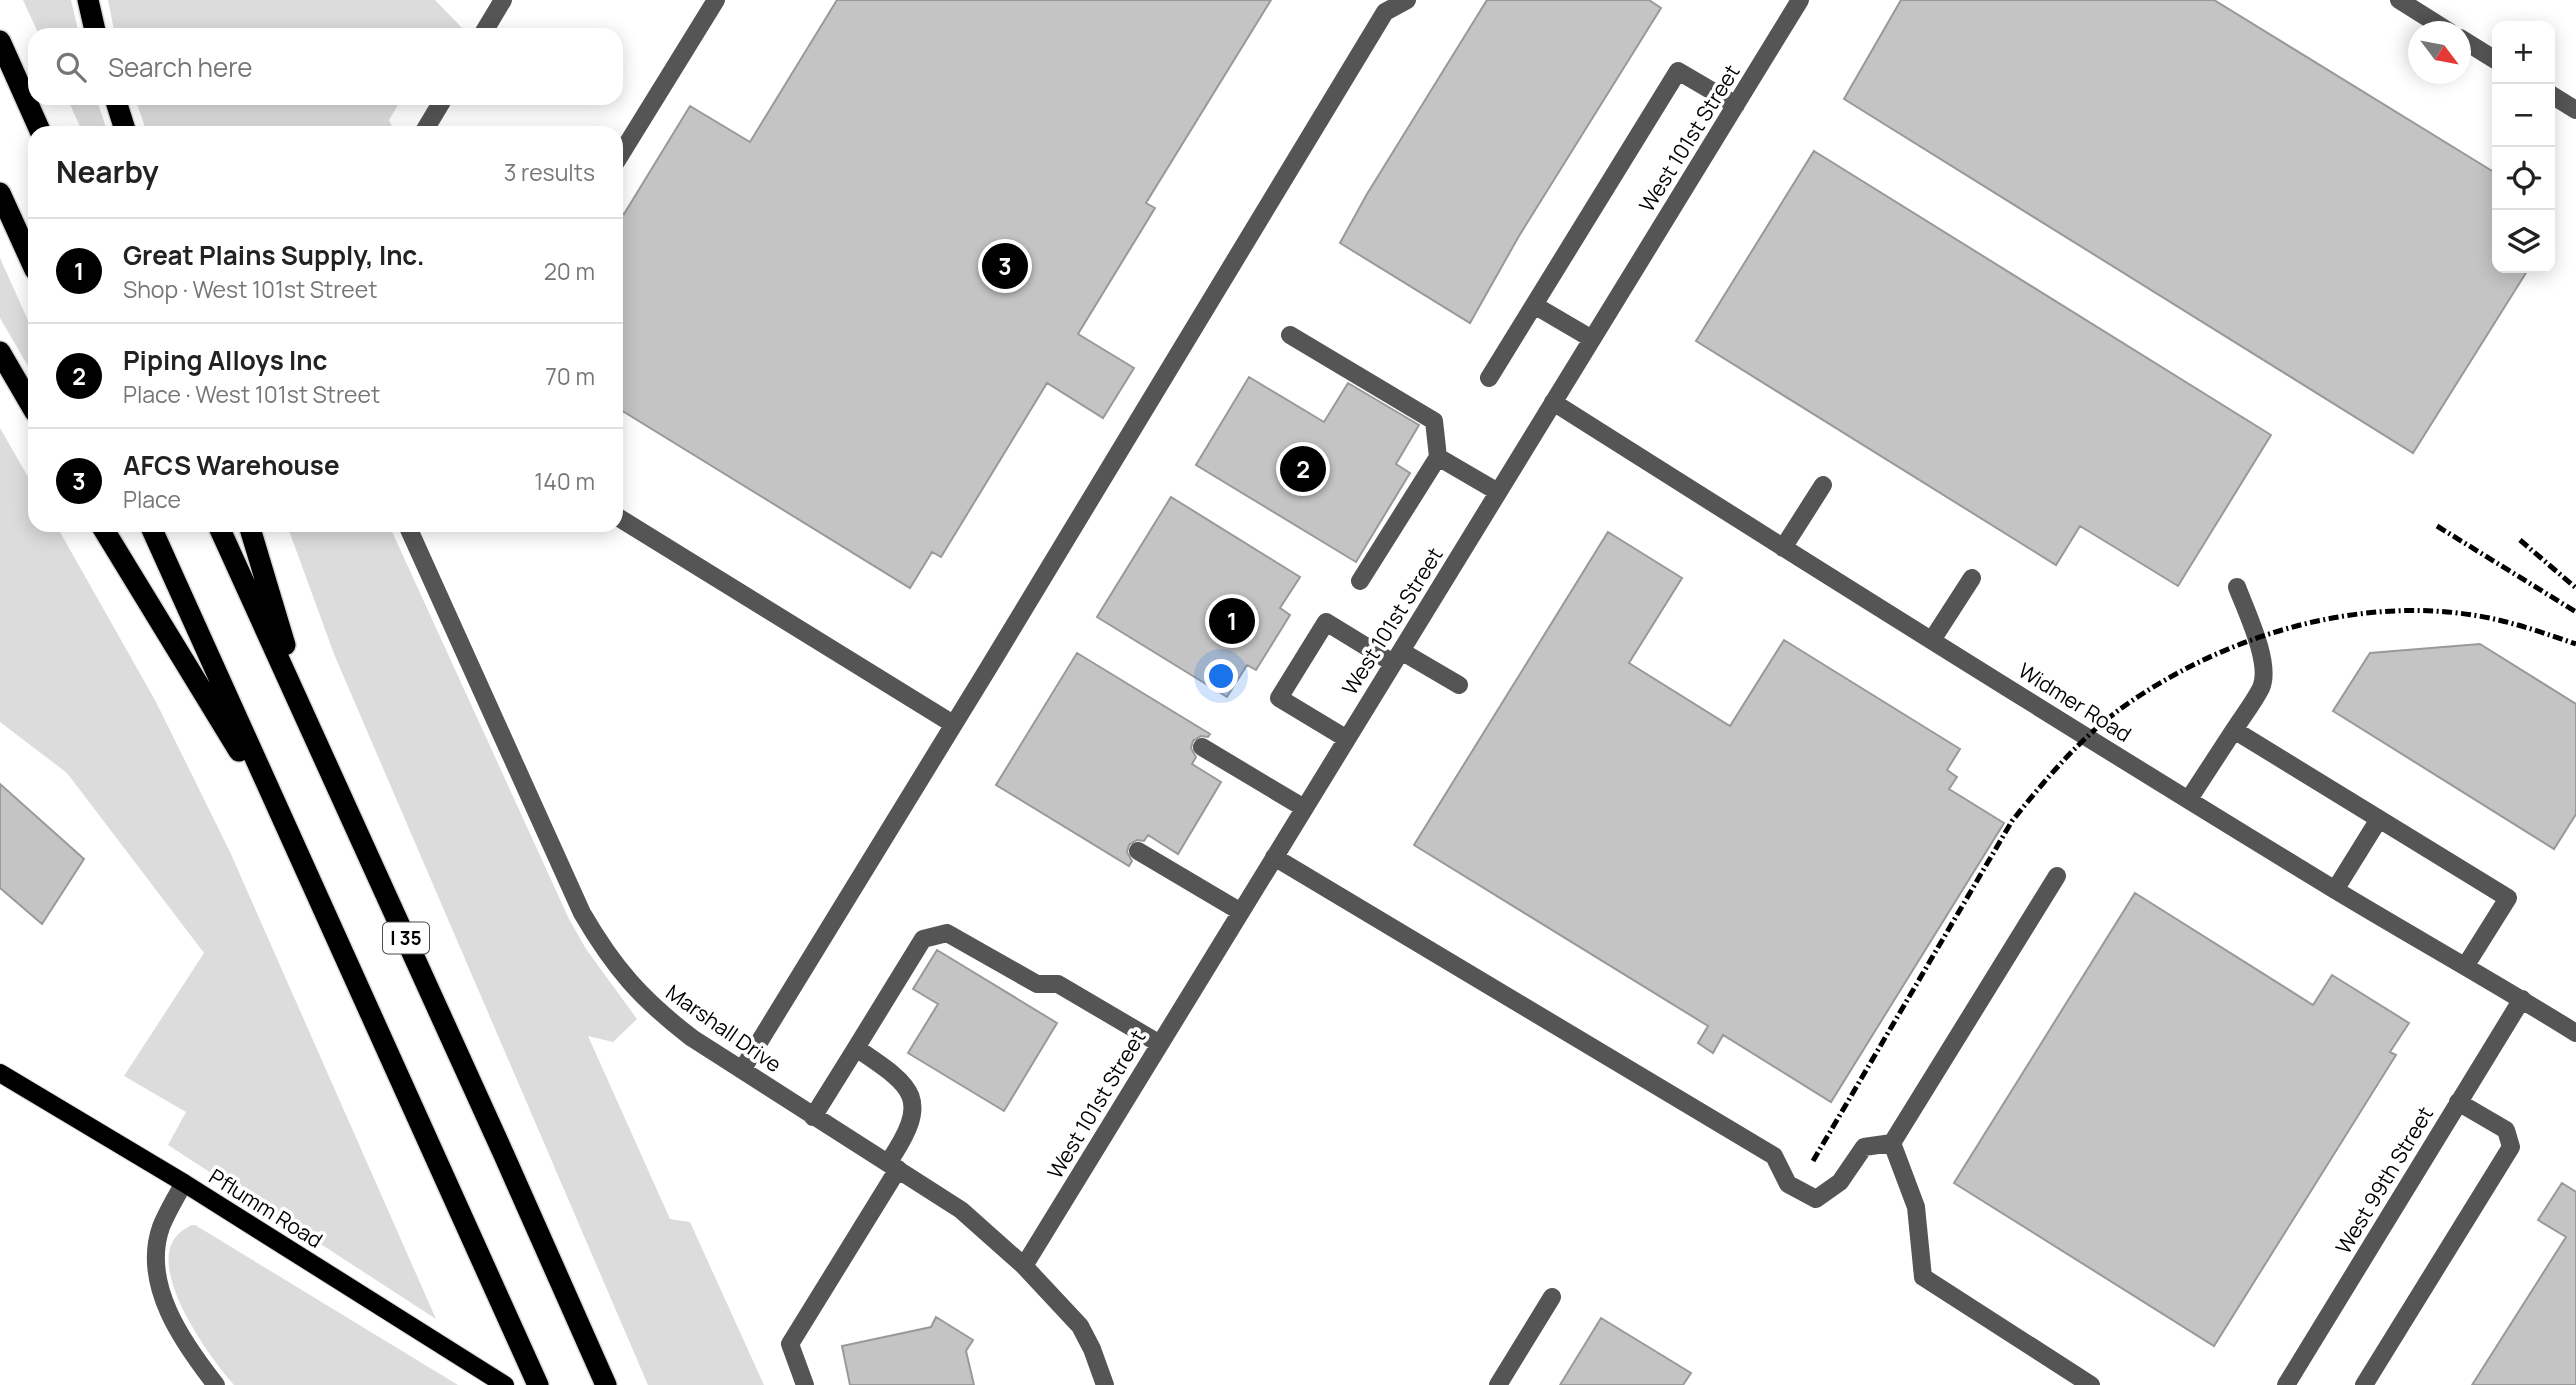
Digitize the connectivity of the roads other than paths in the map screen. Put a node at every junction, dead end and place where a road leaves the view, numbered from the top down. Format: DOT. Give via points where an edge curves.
graph roads {
  1 [pos="88,0"];
  2 [pos="503,0"];
  3 [pos="716,0"];
  4 [pos="1407,0"];
  5 [pos="1800,0"];
  6 [pos="2399,0"];
  7 [pos="2432,21"];
  8 [pos="94,28"];
  9 [pos="486,28"];
  10 [pos="0,41"];
  11 [pos="2471,45"];
  12 [pos="2492,58"];
  13 [pos="2555,97"];
  14 [pos="28,104"];
  15 [pos="29,105"];
  16 [pos="117,105"];
  17 [pos="440,105"];
  18 [pos="1735,105"];
  19 [pos="2576,110"];
  20 [pos="38,126"];
  21 [pos="124,126"];
  22 [pos="427,126"];
  23 [pos="623,151"];
  24 [pos="0,193"];
  25 [pos="28,255"];
  26 [pos="1534,305"];
  27 [pos="1290,335"];
  28 [pos="1592,339"];
  29 [pos="0,352"];
  30 [pos="1489,378"];
  31 [pos="28,400"];
  32 [pos="1553,402"];
  33 [pos="1438,457"];
  34 [pos="1823,485"];
  35 [pos="1498,492"];
  36 [pos="623,520"];
  37 [pos="106,532"];
  38 [pos="153,532"];
  39 [pos="221,532"];
  40 [pos="251,532"];
  41 [pos="410,532"];
  42 [pos="1783,548"];
  43 [pos="1972,578"];
  44 [pos="1360,581"];
  45 [pos="2237,587"];
  46 [pos="1932,640"];
  47 [pos="1397,657"];
  48 [pos="1459,685"];
  49 [pos="307,721"];
  50 [pos="953,724"];
  51 [pos="2234,730"];
  52 [pos="1347,738"];
  53 [pos="1202,747"];
  54 [pos="2189,799"];
  55 [pos="1304,808"];
  56 [pos="2379,819"];
  57 [pos="286,827"];
  58 [pos="1138,851"];
  59 [pos="1274,857"];
  60 [pos="2057,876"];
  61 [pos="2335,890"];
  62 [pos="1241,912"];
  63 [pos="2466,965"];
  64 [pos="2522,999"];
  65 [pos="2576,1033"];
  66 [pos="1160,1044"];
  67 [pos="856,1048"];
  68 [pos="741,1070"];
  69 [pos="0,1073"];
  70 [pos="2459,1102"];
  71 [pos="813,1117"];
  72 [pos="1892,1143"];
  73 [pos="893,1166"];
  74 [pos="184,1183"];
  75 [pos="1024,1266"];
  76 [pos="1552,1297"];
  77 [pos="216,1385"];
  78 [pos="505,1385"];
  79 [pos="538,1385"];
  80 [pos="606,1385"];
  81 [pos="805,1385"];
  82 [pos="1105,1385"];
  83 [pos="1498,1385"];
  84 [pos="2091,1385"];
  85 [pos="2286,1385"];
  86 [pos="2364,1385"];
  1 -- 8 [label="highway"];
  2 -- 9 [label="street"];
  3 -- 23 [label="street"];
  4 -- 50 [label="street" via="1385,12"];
  5 -- 18 [label="street, West 101st Street"];
  6 -- 7 [label="street"];
  10 -- 14 [label="highway"];
  11 -- 12 [label="street"];
  13 -- 19 [label="street"];
  15 -- 20 [label="highway"];
  16 -- 21 [label="highway"];
  17 -- 22 [label="street"];
  18 -- 26 [label="street" via="1678,71"];
  18 -- 28 [label="street, West 101st Street"];
  24 -- 25 [label="highway"];
  26 -- 28 [label="street"];
  26 -- 30 [label="street"];
  27 -- 33 [label="street" via="1434,421"];
  28 -- 32 [label="street, West 101st Street"];
  29 -- 31 [label="highway"];
  32 -- 35 [label="street, West 101st Street"];
  32 -- 42 [label="street, Widmer Road"];
  33 -- 35 [label="street"];
  33 -- 44 [label="street"];
  34 -- 42 [label="street"];
  35 -- 47 [label="street, West 101st Street"];
  36 -- 50 [label="street"];
  37 -- 57 [label="highway"];
  38 -- 57 [label="highway"];
  39 -- 49 [label="highway, I 35"];
  40 -- 49 [label="highway"];
  41 -- 68 [label="street, Marshall Drive" via="582,912 604,951 662,1015"];
  42 -- 46 [label="street, Widmer Road"];
  43 -- 46 [label="street"];
  45 -- 51 [label="street" via="2265,673"];
  46 -- 54 [label="street, Widmer Road"];
  47 -- 48 [label="street"];
  47 -- 52 [label="street, West 101st Street"];
  47 -- 52 [label="street" via="1326,622 1279,698"];
  49 -- 80 [label="highway, I 35"];
  50 -- 68 [label="street"];
  51 -- 54 [label="street"];
  51 -- 56 [label="street"];
  52 -- 55 [label="street, West 101st Street"];
  53 -- 55 [label="street"];
  54 -- 61 [label="street, Widmer Road"];
  55 -- 59 [label="street, West 101st Street"];
  56 -- 61 [label="street"];
  56 -- 63 [label="street" via="2508,898"];
  57 -- 79 [label="highway"];
  58 -- 62 [label="street"];
  59 -- 62 [label="street, West 101st Street"];
  59 -- 72 [label="street" via="1774,1156 1788,1184 1816,1199 1840,1182 1864,1147"];
  60 -- 72 [label="street"];
  61 -- 63 [label="street, Widmer Road"];
  62 -- 66 [label="street, West 101st Street"];
  63 -- 64 [label="street, Widmer Road"];
  64 -- 65 [label="street, Widmer Road"];
  64 -- 70 [label="street, West 99th Street"];
  66 -- 67 [label="street" via="1058,984 1037,984 947,933 923,939"];
  66 -- 75 [label="street, West 101st Street"];
  67 -- 71 [label="street"];
  67 -- 73 [label="street" via="903,1083 914,1101 912,1120"];
  68 -- 71 [label="street, Marshall Drive"];
  69 -- 74 [label="main road, Pflumm Road"];
  70 -- 85 [label="street, West 99th Street"];
  70 -- 86 [label="street" via="2506,1130 2511,1147"];
  71 -- 73 [label="street, Marshall Drive"];
  72 -- 84 [label="street" via="1916,1207 1923,1277"];
  73 -- 75 [label="street, Marshall Drive" via="961,1210"];
  73 -- 81 [label="street" via="790,1344"];
  74 -- 77 [label="street" via="161,1227 156,1252 158,1278 174,1324"];
  74 -- 78 [label="main road, Pflumm Road"];
  75 -- 82 [label="street, Marshall Drive" via="1080,1326"];
  76 -- 83 [label="street"];
}
